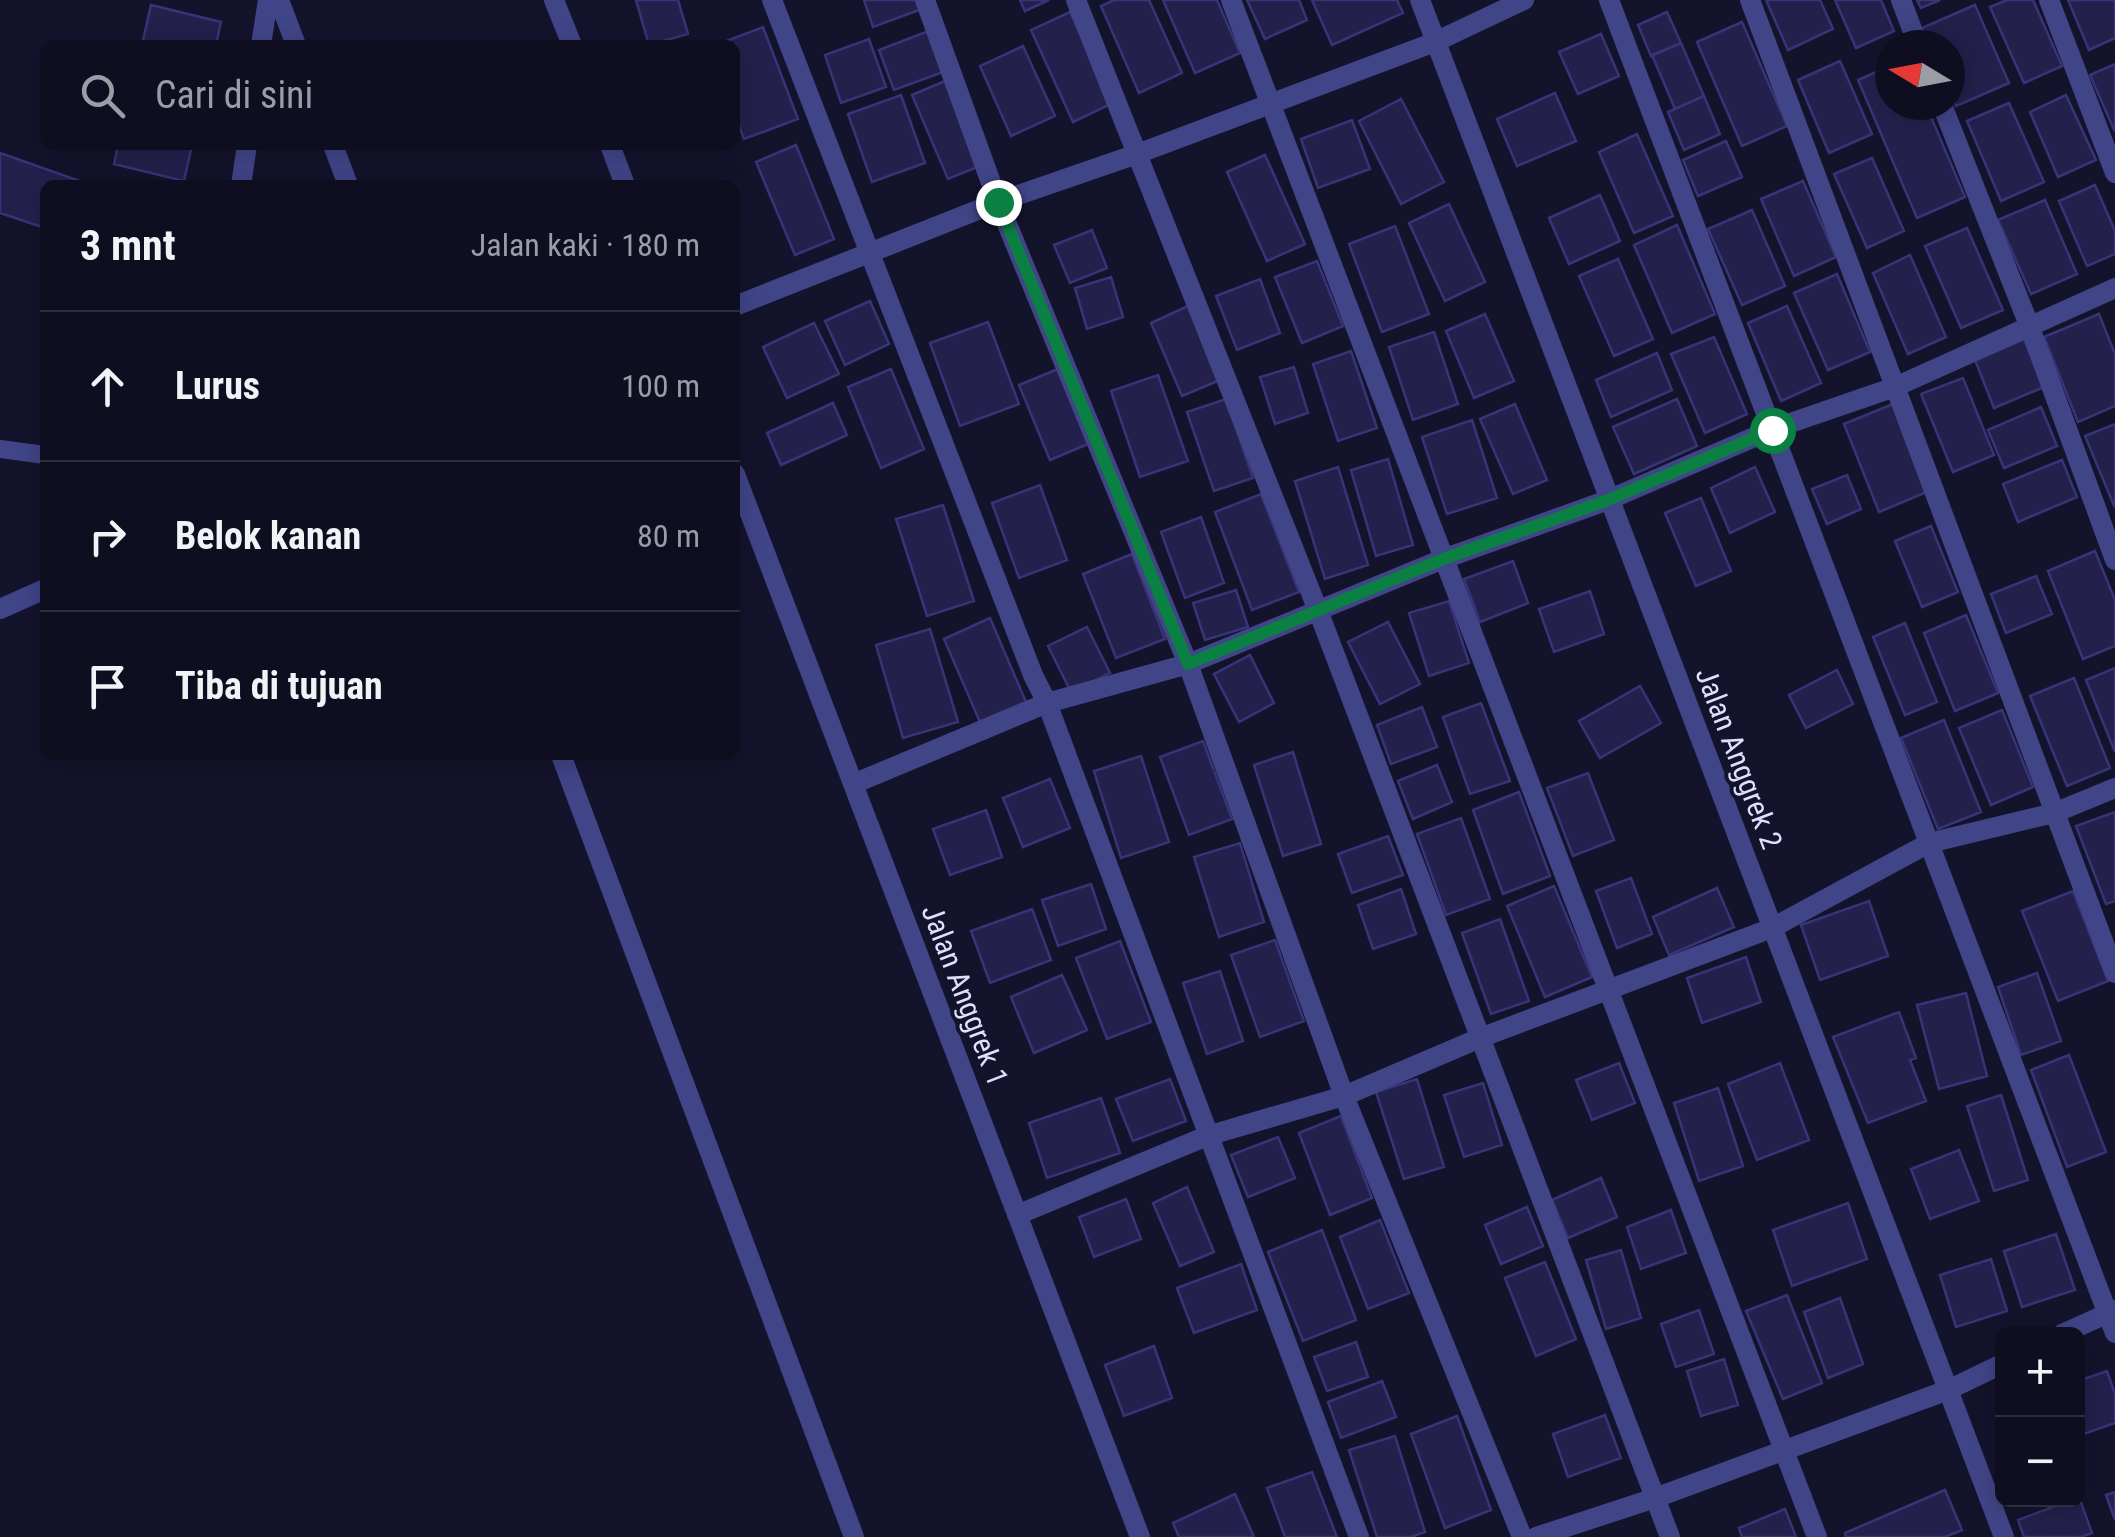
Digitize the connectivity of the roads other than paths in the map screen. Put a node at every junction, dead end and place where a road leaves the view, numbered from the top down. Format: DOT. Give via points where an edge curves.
graph roads {
  1 [pos="268,0"];
  2 [pos="279,0"];
  3 [pos="554,0"];
  4 [pos="772,0"];
  5 [pos="925,0"];
  6 [pos="1076,0"];
  7 [pos="1231,0"];
  8 [pos="1420,0"];
  9 [pos="1524,0"];
  10 [pos="1609,0"];
  11 [pos="1750,0"];
  12 [pos="1900,0"];
  13 [pos="2049,0"];
  14 [pos="1912,30"];
  15 [pos="263,40"];
  16 [pos="294,40"];
  17 [pos="570,40"];
  18 [pos="1435,42"];
  19 [pos="1270,104"];
  20 [pos="1948,120"];
  21 [pos="246,150"];
  22 [pos="335,150"];
  23 [pos="612,150"];
  24 [pos="1138,154"];
  25 [pos="2115,172"];
  26 [pos="242,180"];
  27 [pos="346,180"];
  28 [pos="623,180"];
  29 [pos="998,202"];
  30 [pos="872,255"];
  31 [pos="2115,288"];
  32 [pos="740,304"];
  33 [pos="2029,325"];
  34 [pos="1894,387"];
  35 [pos="1772,430"];
  36 [pos="0,449"];
  37 [pos="40,455"];
  38 [pos="740,487"];
  39 [pos="1608,500"];
  40 [pos="1443,559"];
  41 [pos="2115,560"];
  42 [pos="40,591"];
  43 [pos="0,610"];
  44 [pos="1319,612"];
  45 [pos="1188,664"];
  46 [pos="1048,703"];
  47 [pos="563,760"];
  48 [pos="853,784"];
  49 [pos="2115,788"];
  50 [pos="2054,813"];
  51 [pos="1930,843"];
  52 [pos="1772,928"];
  53 [pos="2115,974"];
  54 [pos="1608,990"];
  55 [pos="1480,1038"];
  56 [pos="1344,1096"];
  57 [pos="1208,1136"];
  58 [pos="1017,1214"];
  59 [pos="2111,1311"];
  60 [pos="2077,1327"];
  61 [pos="2115,1333"];
  62 [pos="1995,1367"];
  63 [pos="1948,1390"];
  64 [pos="1784,1450"];
  65 [pos="1655,1498"];
  66 [pos="854,1537"];
  67 [pos="1140,1537"];
  68 [pos="1359,1537"];
  69 [pos="1522,1537"];
  70 [pos="1536,1537"];
  71 [pos="1670,1537"];
  72 [pos="1817,1537"];
  73 [pos="2004,1537"];
  1 -- 15 [label="street"];
  2 -- 16 [label="street"];
  3 -- 17 [label="street"];
  4 -- 30 [label="street"];
  5 -- 29 [label="street"];
  6 -- 24 [label="street"];
  7 -- 19 [label="street"];
  8 -- 18 [label="street, Jalan Anggrek 2"];
  9 -- 18 [label="street"];
  10 -- 35 [label="street"];
  11 -- 34 [label="street"];
  12 -- 14 [label="street"];
  13 -- 25 [label="street"];
  18 -- 19 [label="street"];
  18 -- 39 [label="street, Jalan Anggrek 2"];
  19 -- 24 [label="street"];
  19 -- 40 [label="street"];
  20 -- 33 [label="street"];
  21 -- 26 [label="street"];
  22 -- 27 [label="street"];
  23 -- 28 [label="street"];
  24 -- 29 [label="street"];
  24 -- 44 [label="street"];
  29 -- 30 [label="street"];
  29 -- 45 [label="street"];
  30 -- 32 [label="street"];
  30 -- 46 [label="street"];
  31 -- 33 [label="street"];
  33 -- 34 [label="street"];
  33 -- 41 [label="street"];
  34 -- 35 [label="street"];
  34 -- 50 [label="street"];
  35 -- 39 [label="street"];
  35 -- 51 [label="street"];
  36 -- 37 [label="lane"];
  38 -- 48 [label="street, Jalan Anggrek 1"];
  39 -- 40 [label="street"];
  39 -- 52 [label="street, Jalan Anggrek 2"];
  40 -- 44 [label="street"];
  40 -- 54 [label="street"];
  42 -- 43 [label="street"];
  44 -- 45 [label="street"];
  44 -- 55 [label="street"];
  45 -- 46 [label="street"];
  45 -- 56 [label="street"];
  46 -- 48 [label="street"];
  46 -- 57 [label="street"];
  47 -- 66 [label="street"];
  48 -- 58 [label="street, Jalan Anggrek 1"];
  49 -- 50 [label="street"];
  50 -- 51 [label="street"];
  50 -- 53 [label="street"];
  51 -- 52 [label="street"];
  51 -- 59 [label="street"];
  52 -- 54 [label="street"];
  52 -- 63 [label="street, Jalan Anggrek 2"];
  54 -- 55 [label="street"];
  54 -- 64 [label="street"];
  55 -- 56 [label="street"];
  55 -- 65 [label="street"];
  56 -- 57 [label="street"];
  56 -- 69 [label="street"];
  57 -- 58 [label="street"];
  57 -- 68 [label="street"];
  58 -- 67 [label="street, Jalan Anggrek 1"];
  59 -- 60 [label="street"];
  59 -- 61 [label="street"];
  62 -- 63 [label="street"];
  63 -- 64 [label="street"];
  63 -- 73 [label="street, Jalan Anggrek 2"];
  64 -- 65 [label="street"];
  64 -- 72 [label="street"];
  65 -- 70 [label="street"];
  65 -- 71 [label="street"];
}
